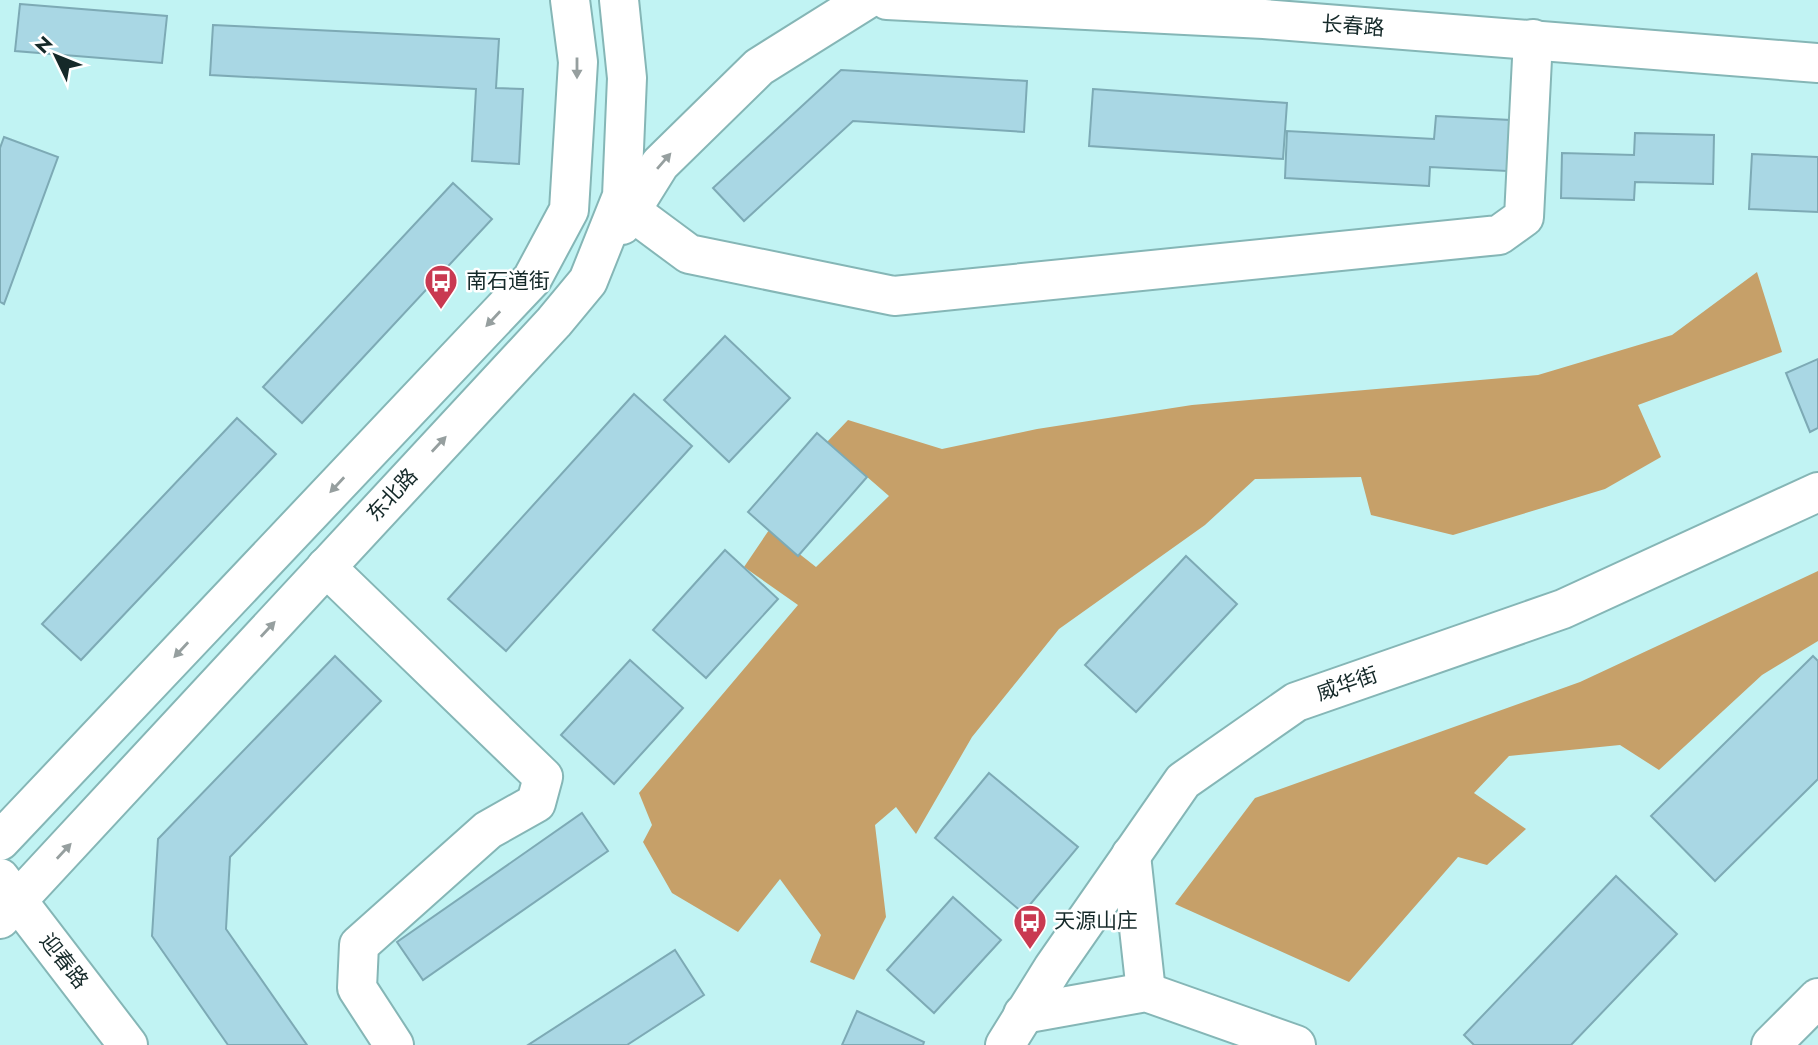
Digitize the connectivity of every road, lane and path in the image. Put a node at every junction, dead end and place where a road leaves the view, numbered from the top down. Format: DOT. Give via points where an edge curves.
graph roads {
  1 [pos="569,0"];
  2 [pos="619,0"];
  3 [pos="866,0"];
  4 [pos="887,0"];
  5 [pos="1286,10"];
  6 [pos="1533,39"];
  7 [pos="1818,63"];
  8 [pos="631,211"];
  9 [pos="588,281"];
  10 [pos="1818,492"];
  11 [pos="326,567"];
  12 [pos="0,841"];
  13 [pos="1130,855"];
  14 [pos="6,899"];
  15 [pos="1146,992"];
  16 [pos="1818,998"];
  17 [pos="1014,1029"];
  18 [pos="128,1045"];
  19 [pos="394,1045"];
  20 [pos="1296,1045"];
  21 [pos="1771,1045"];
  1 -- 12 [label="main road, one-way" via="578,62 569,210 531,279"];
  2 -- 9 [label="main road, 东北路" via="627,78 622,195"];
  8 -- 3 [label="main road, one-way" via="660,164 759,67"];
  4 -- 5 [label="main road, 长春路"];
  5 -- 6 [label="main road, 长春路"];
  6 -- 7 [label="main road, 长春路"];
  6 -- 8 [label="main road" via="1524,217 1499,235 894,296 689,254"];
  8 -- 9 [label="main road"];
  11 -- 9 [label="main road, 东北路, one-way"];
  10 -- 13 [label="main road, 威华街" via="1563,609 1296,702 1183,781"];
  14 -- 11 [label="main road, 东北路, one-way"];
  11 -- 19 [label="main road" via="543,777 536,803 488,830 359,945 358,988"];
  13 -- 15 [label="main road"];
  13 -- 17 [label="main road, 威华街"];
  14 -- 18 [label="main road, 迎春路"];
  15 -- 17 [label="main road"];
  15 -- 20 [label="main road"];
  16 -- 21 [label="main road"];
}
